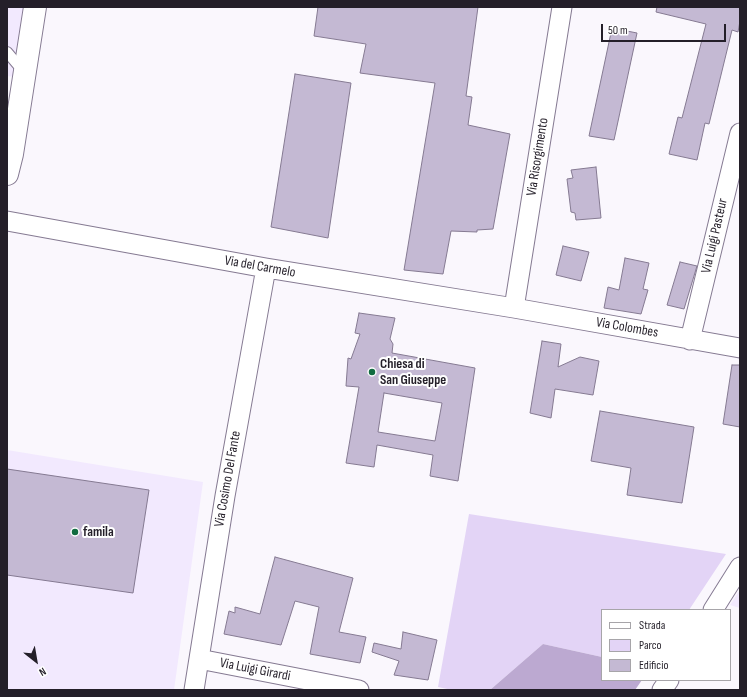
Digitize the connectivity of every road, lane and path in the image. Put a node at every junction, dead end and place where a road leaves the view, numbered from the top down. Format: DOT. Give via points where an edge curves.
graph roads {
  1 [pos="27,7"];
  2 [pos="35,7"];
  3 [pos="562,7"];
  4 [pos="12,58"];
  5 [pos="7,128"];
  6 [pos="740,133"];
  7 [pos="7,174"];
  8 [pos="7,221"];
  9 [pos="266,268"];
  10 [pos="514,308"];
  11 [pos="690,340"];
  12 [pos="740,348"];
  13 [pos="740,567"];
  14 [pos="714,609"];
  15 [pos="199,659"];
  16 [pos="668,681"];
  17 [pos="354,689"];
  18 [pos="194,690"];
  19 [pos="662,690"];
  1 -- 4 [label="main road"];
  2 -- 7 [label="main road"];
  3 -- 10 [label="street, Via Risorgimento"];
  4 -- 5 [label="main road"];
  6 -- 11 [label="street, Via Luigi Pasteur"];
  8 -- 9 [label="street, Via del Carmelo"];
  9 -- 10 [label="street, Via del Carmelo"];
  9 -- 15 [label="street, Via Cosimo Del Fante"];
  10 -- 11 [label="street, Via Colombes"];
  11 -- 12 [label="street, Via Colombes"];
  13 -- 14 [label="street"];
  15 -- 17 [label="street, Via Luigi Girardi"];
  15 -- 18 [label="street, Via Cosimo Del Fante"];
  16 -- 19 [label="street"];
}
